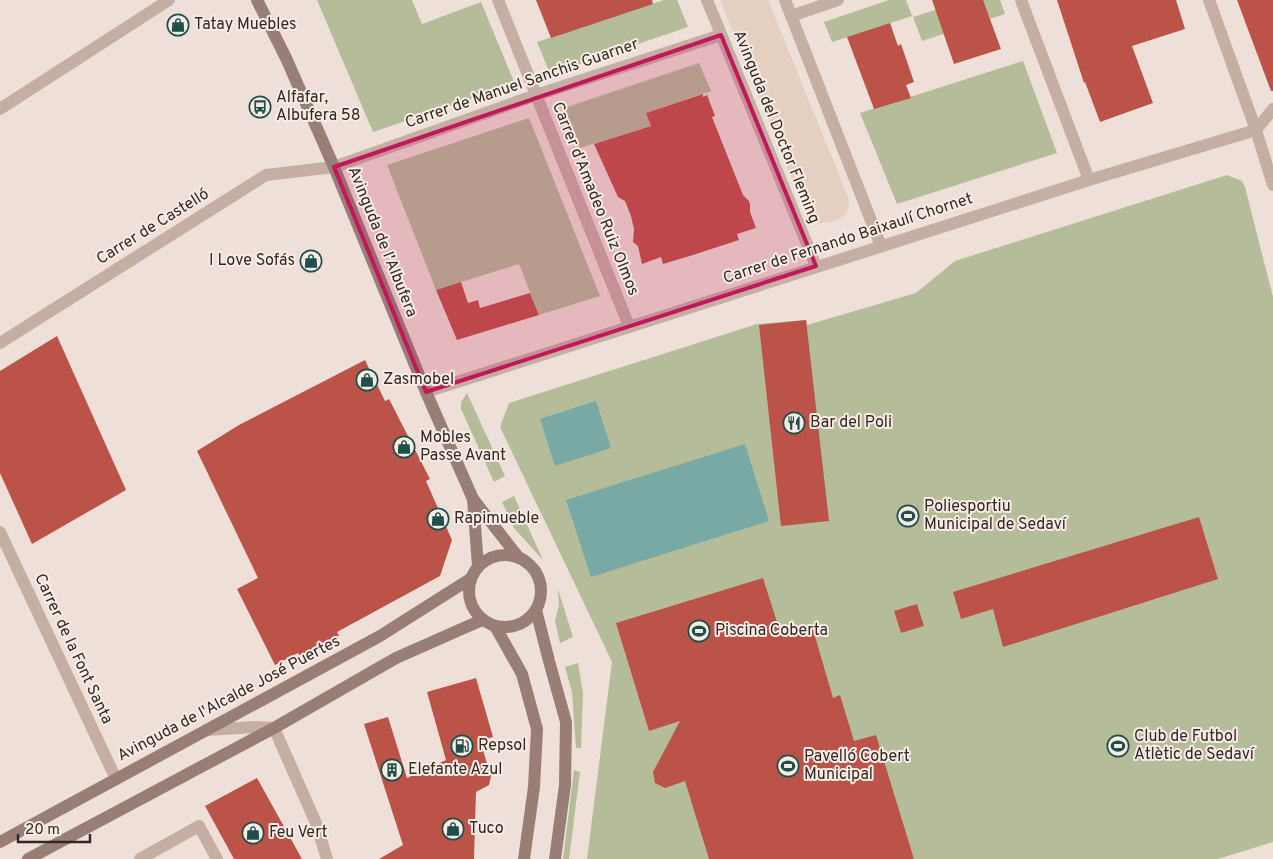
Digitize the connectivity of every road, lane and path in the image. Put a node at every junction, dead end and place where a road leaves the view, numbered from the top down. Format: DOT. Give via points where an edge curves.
graph roads {
  1 [pos="169,0"];
  2 [pos="258,0"];
  3 [pos="498,0"];
  4 [pos="708,0"];
  5 [pos="785,0"];
  6 [pos="838,0"];
  7 [pos="1020,0"];
  8 [pos="1209,0"];
  9 [pos="791,16"];
  10 [pos="721,35"];
  11 [pos="536,95"];
  12 [pos="0,109"];
  13 [pos="1273,109"];
  14 [pos="1256,130"];
  15 [pos="334,166"];
  16 [pos="1089,180"];
  17 [pos="1273,185"];
  18 [pos="882,246"];
  19 [pos="816,266"];
  20 [pos="629,326"];
  21 [pos="0,343"];
  22 [pos="426,392"];
  23 [pos="473,499"];
  24 [pos="0,532"];
  25 [pos="519,558"];
  26 [pos="478,566"];
  27 [pos="470,580"];
  28 [pos="536,610"];
  29 [pos="482,620"];
  30 [pos="495,626"];
  31 [pos="274,728"];
  32 [pos="206,730"];
  33 [pos="116,779"];
  34 [pos="0,842"];
  35 [pos="28,859"];
  36 [pos="140,859"];
  37 [pos="218,859"];
  38 [pos="327,859"];
  39 [pos="524,859"];
  40 [pos="555,859"];
  1 -- 12 [label="street"];
  2 -- 15 [label="street, Avinguda de l'Albufera"];
  3 -- 11 [label="street, Carrer d'Amadeo Ruiz Olmos"];
  4 -- 10 [label="street, Avinguda del Doctor Fleming"];
  5 -- 9 [label="street"];
  6 -- 9 [label="street"];
  7 -- 16 [label="street"];
  8 -- 14 [label="street"];
  9 -- 18 [label="street"];
  10 -- 11 [label="street, Carrer de Manuel Sanchis Guarner"];
  10 -- 19 [label="street, Avinguda del Doctor Fleming"];
  11 -- 15 [label="street, Carrer de Manuel Sanchis Guarner"];
  11 -- 20 [label="street, Carrer d'Amadeo Ruiz Olmos"];
  13 -- 14 [label="street"];
  14 -- 16 [label="street, Carrer de Fernando Baixaulí Chornet"];
  14 -- 17 [label="street"];
  15 -- 21 [label="street, Carrer de Castelló" via="266,175"];
  15 -- 22 [label="street, Avinguda de l'Albufera"];
  16 -- 18 [label="street, Carrer de Fernando Baixaulí Chornet"];
  18 -- 19 [label="street, Carrer de Fernando Baixaulí Chornet"];
  19 -- 20 [label="street, Carrer de Fernando Baixaulí Chornet"];
  20 -- 22 [label="street, Carrer de Fernando Baixaulí Chornet"];
  22 -- 23 [label="street, Avinguda de l'Albufera"];
  23 -- 25 [label="street, Avinguda de l'Albufera"];
  23 -- 26 [label="street, Avinguda de l'Albufera"];
  24 -- 33 [label="street, Carrer de la Font Santa"];
  25 -- 26 [label="street" via="498,556"];
  25 -- 28 [label="street" via="530,565 541,586"];
  26 -- 27 [label="street"];
  27 -- 29 [label="street" via="470,602"];
  27 -- 32 [label="street, Avinguda de l'Alcalde José Puertes" via="380,636"];
  28 -- 30 [label="street" via="518,625 507,628"];
  28 -- 40 [label="street" via="566,722 565,785"];
  29 -- 30 [label="street"];
  29 -- 31 [label="street" via="396,658"];
  30 -- 39 [label="street" via="522,674 537,729 534,787"];
  31 -- 32 [label="street"];
  31 -- 35 [label="street"];
  31 -- 38 [label="street" via="316,823"];
  32 -- 33 [label="street, Avinguda de l'Alcalde José Puertes"];
  33 -- 34 [label="street, Avinguda de l'Alcalde José Puertes"];
  36 -- 37 [label="street" via="199,826"];
}
